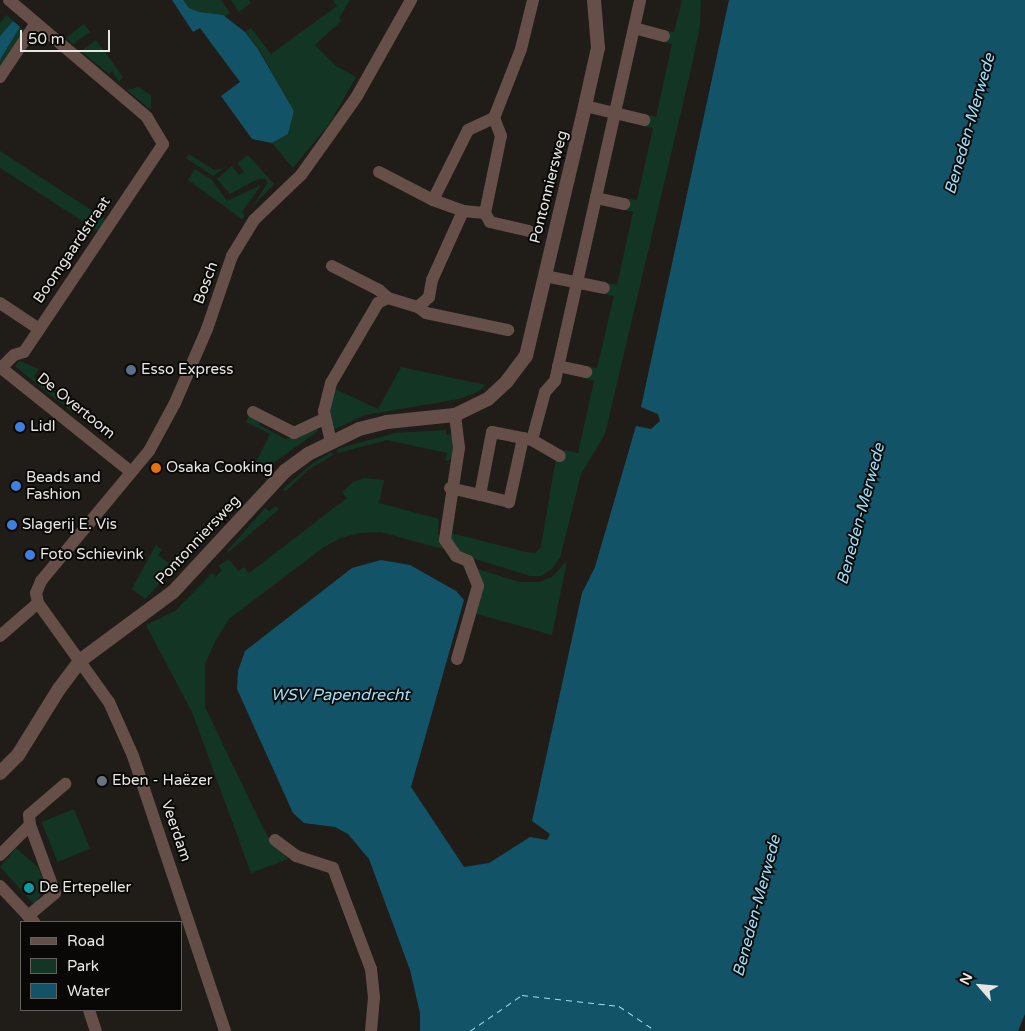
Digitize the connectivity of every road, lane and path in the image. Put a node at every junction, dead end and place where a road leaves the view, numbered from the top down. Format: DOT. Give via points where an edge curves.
graph roads {
  1 [pos="9,0"];
  2 [pos="411,0"];
  3 [pos="533,0"];
  4 [pos="594,0"];
  5 [pos="640,0"];
  6 [pos="36,23"];
  7 [pos="634,28"];
  8 [pos="664,36"];
  9 [pos="0,77"];
  10 [pos="585,106"];
  11 [pos="616,112"];
  12 [pos="494,118"];
  13 [pos="644,120"];
  14 [pos="379,172"];
  15 [pos="596,198"];
  16 [pos="433,200"];
  17 [pos="624,204"];
  18 [pos="463,211"];
  19 [pos="485,213"];
  20 [pos="529,231"];
  21 [pos="332,266"];
  22 [pos="545,276"];
  23 [pos="577,283"];
  24 [pos="604,288"];
  25 [pos="388,298"];
  26 [pos="0,303"];
  27 [pos="418,307"];
  28 [pos="39,329"];
  29 [pos="508,330"];
  30 [pos="558,366"];
  31 [pos="1,367"];
  32 [pos="586,372"];
  33 [pos="253,412"];
  34 [pos="324,420"];
  35 [pos="456,420"];
  36 [pos="528,439"];
  37 [pos="331,442"];
  38 [pos="560,456"];
  39 [pos="131,472"];
  40 [pos="450,488"];
  41 [pos="480,495"];
  42 [pos="38,603"];
  43 [pos="0,636"];
  44 [pos="457,659"];
  45 [pos="81,660"];
  46 [pos="0,773"];
  47 [pos="65,784"];
  48 [pos="30,825"];
  49 [pos="275,840"];
  50 [pos="0,855"];
  51 [pos="0,886"];
  52 [pos="31,919"];
  53 [pos="89,1011"];
  54 [pos="96,1031"];
  55 [pos="225,1031"];
  56 [pos="371,1031"];
  1 -- 6 [label="street"];
  2 -- 39 [label="street, Bosch" via="357,96 301,175 254,220 232,256 174,403 150,451"];
  3 -- 12 [label="street" via="521,50"];
  4 -- 10 [label="street, Pontonniersweg" via="598,48"];
  5 -- 7 [label="street"];
  6 -- 9 [label="street"];
  6 -- 28 [label="street, Boomgaardstraat" via="147,117 163,144"];
  7 -- 8 [label="street"];
  7 -- 11 [label="street"];
  10 -- 11 [label="street"];
  10 -- 22 [label="street, Pontonniersweg"];
  11 -- 13 [label="street"];
  11 -- 15 [label="street"];
  12 -- 16 [label="street" via="468,130"];
  12 -- 19 [label="street" via="501,136"];
  14 -- 16 [label="street"];
  15 -- 17 [label="street"];
  15 -- 23 [label="street"];
  16 -- 18 [label="street"];
  18 -- 19 [label="street"];
  18 -- 27 [label="street" via="432,280 429,298"];
  19 -- 20 [label="street" via="490,222"];
  21 -- 25 [label="street"];
  22 -- 23 [label="street"];
  22 -- 35 [label="street, Pontonniersweg" via="526,356 508,382"];
  23 -- 24 [label="street"];
  23 -- 30 [label="street"];
  25 -- 27 [label="street"];
  25 -- 34 [label="street" via="378,303 331,383"];
  26 -- 28 [label="street"];
  27 -- 29 [label="street" via="426,313"];
  28 -- 31 [label="street, Boomgaardstraat" via="24,352 14,355"];
  30 -- 32 [label="street"];
  30 -- 36 [label="street" via="555,381 545,392"];
  31 -- 39 [label="street, De Overtoom"];
  33 -- 34 [label="street" via="294,433"];
  34 -- 37 [label="street"];
  35 -- 37 [label="street, Pontonniersweg" via="387,422"];
  35 -- 40 [label="street" via="459,448"];
  36 -- 38 [label="street"];
  36 -- 41 [label="street" via="509,502"];
  36 -- 41 [label="street" via="492,432"];
  37 -- 45 [label="street, Pontonniersweg" via="286,471 162,602"];
  39 -- 42 [label="street, Bosch" via="41,581 36,593"];
  40 -- 41 [label="street"];
  40 -- 44 [label="street" via="445,540 456,556 468,561 478,586"];
  42 -- 43 [label="street"];
  42 -- 45 [label="street, Veerdam"];
  45 -- 46 [label="street, Pontonniersweg" via="18,755"];
  45 -- 55 [label="street, Veerdam" via="109,702 134,756"];
  47 -- 48 [label="street" via="29,815"];
  48 -- 50 [label="street"];
  48 -- 52 [label="street" via="55,893"];
  49 -- 56 [label="street" via="296,856 333,868 371,969 374,997"];
  51 -- 52 [label="street"];
  53 -- 54 [label="street"];
}
